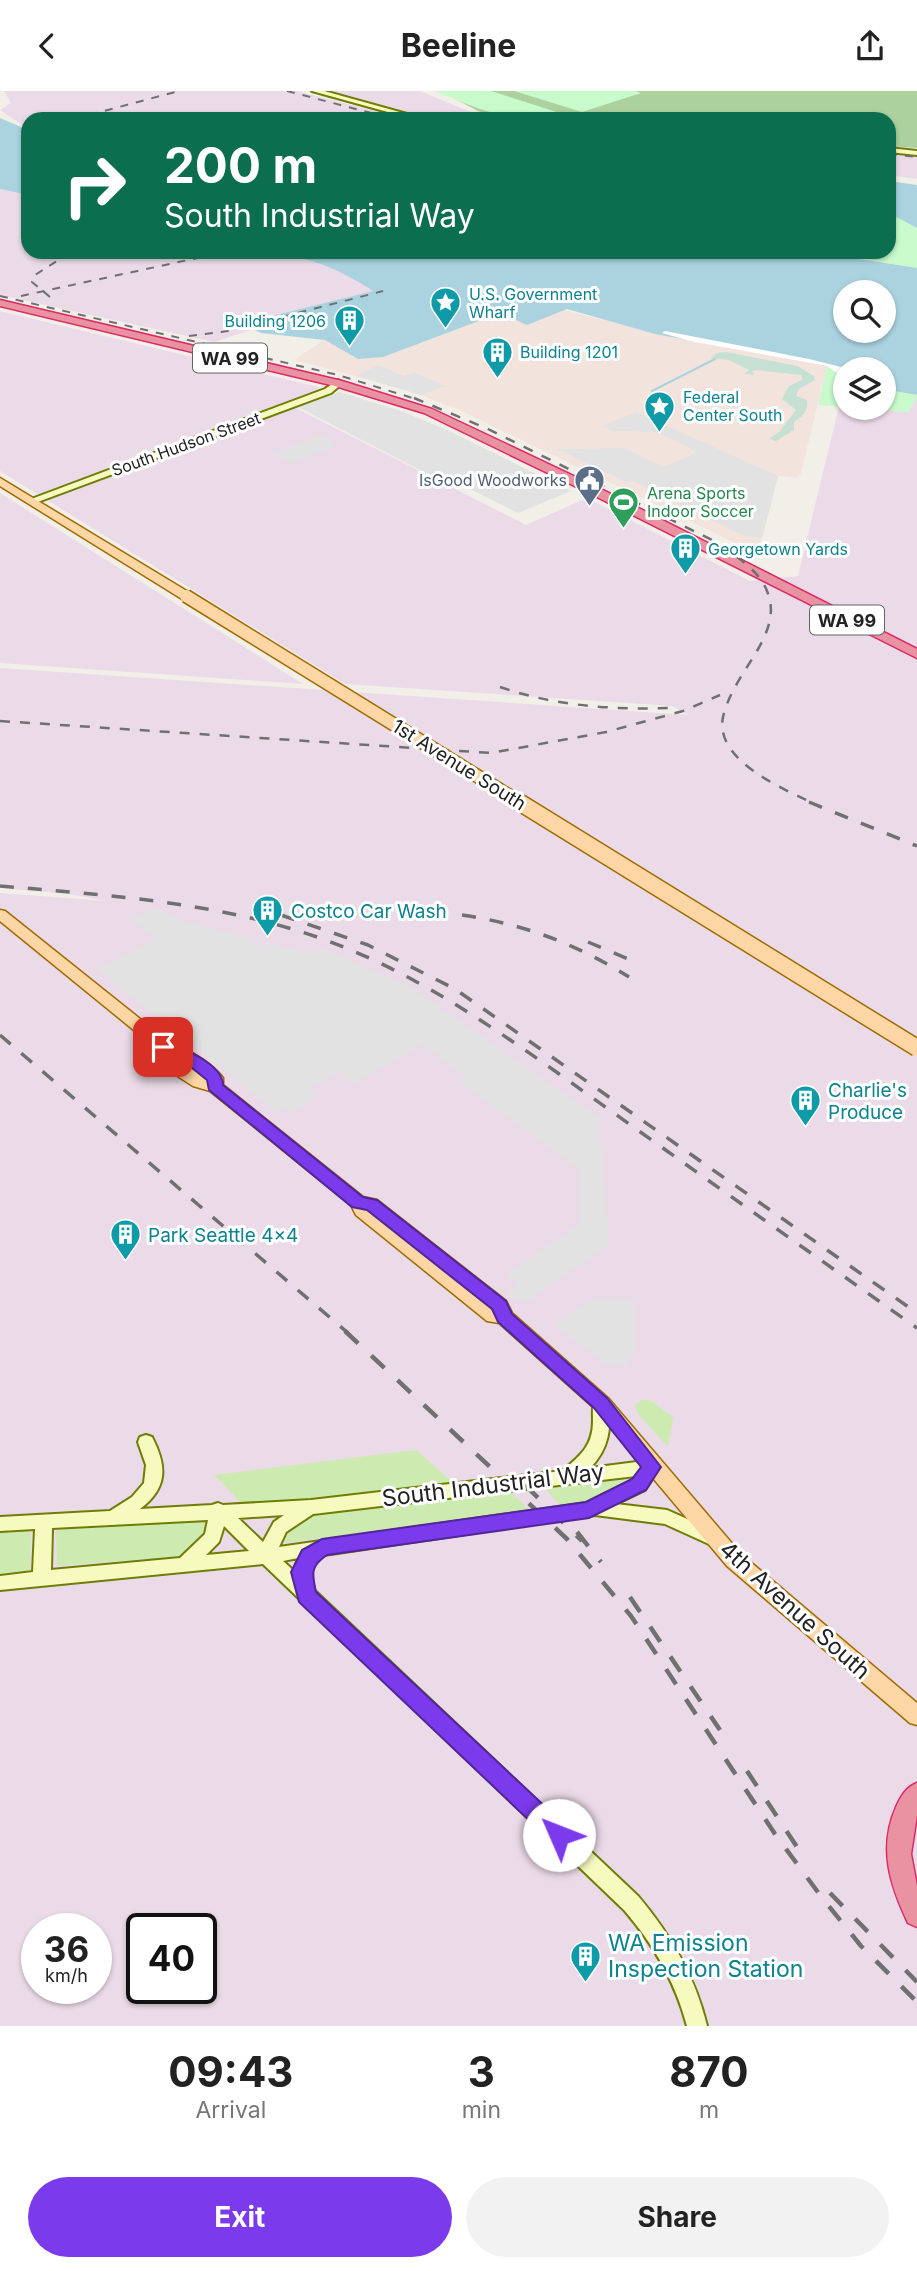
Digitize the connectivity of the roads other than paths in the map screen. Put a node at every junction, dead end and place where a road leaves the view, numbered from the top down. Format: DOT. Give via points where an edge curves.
graph roads {
  1 [pos="316,91"];
  2 [pos="395,112"];
  3 [pos="896,151"];
  4 [pos="917,153"];
  5 [pos="0,303"];
  6 [pos="338,383"];
  7 [pos="0,481"];
  8 [pos="31,501"];
  9 [pos="779,584"];
  10 [pos="917,648"];
  11 [pos="917,654"];
  12 [pos="0,914"];
  13 [pos="917,1048"];
  14 [pos="358,1202"];
  15 [pos="420,1258"];
  16 [pos="475,1287"];
  17 [pos="504,1317"];
  18 [pos="601,1403"];
  19 [pos="146,1442"];
  20 [pos="652,1467"];
  21 [pos="565,1477"];
  22 [pos="311,1507"];
  23 [pos="218,1510"];
  24 [pos="589,1510"];
  25 [pos="114,1517"];
  26 [pos="44,1521"];
  27 [pos="0,1524"];
  28 [pos="715,1539"];
  29 [pos="322,1547"];
  30 [pos="265,1556"];
  31 [pos="187,1562"];
  32 [pos="42,1579"];
  33 [pos="0,1583"];
  34 [pos="306,1596"];
  35 [pos="917,1716"];
  36 [pos="917,1794"];
  37 [pos="917,1915"];
  38 [pos="697,2026"];
  1 -- 2 [label="street"];
  3 -- 4 [label="street"];
  5 -- 6 [label="highway, WA 99"];
  6 -- 8 [label="street, South Hudson Street" via="328,391"];
  6 -- 9 [label="highway, WA 99" via="457,423"];
  7 -- 8 [label="main road, 1st Avenue South"];
  8 -- 13 [label="main road, 1st Avenue South, bridge"];
  9 -- 10 [label="highway, WA 99" via="816,597"];
  9 -- 11 [label="highway, WA 99"];
  12 -- 14 [label="main road, 4th Avenue South" via="163,1047 183,1053 215,1078 215,1087"];
  14 -- 15 [label="main road, 4th Avenue South" via="362,1211"];
  14 -- 16 [label="main road, 4th Avenue South" via="371,1204"];
  15 -- 16 [label="main road" via="430,1259 468,1287"];
  15 -- 17 [label="main road, 4th Avenue South" via="493,1316"];
  16 -- 17 [label="main road, 4th Avenue South" via="500,1306"];
  17 -- 18 [label="main road, 4th Avenue South"];
  18 -- 20 [label="main road, 4th Avenue South"];
  18 -- 21 [label="street" via="599,1443 586,1464"];
  19 -- 25 [label="street" via="154,1455 153,1483 138,1503"];
  20 -- 21 [label="street, South Industrial Way"];
  20 -- 24 [label="street, South Industrial Way" via="639,1485"];
  20 -- 28 [label="main road, 4th Avenue South"];
  21 -- 22 [label="street, South Industrial Way"];
  22 -- 23 [label="street, South Industrial Way"];
  22 -- 30 [label="street" via="280,1527"];
  23 -- 25 [label="street, South Industrial Way"];
  23 -- 30 [label="street"];
  23 -- 31 [label="street" via="213,1537"];
  24 -- 28 [label="street" via="658,1515"];
  24 -- 29 [label="street, South Industrial Way"];
  25 -- 26 [label="street, South Industrial Way"];
  26 -- 27 [label="street, South Industrial Way"];
  26 -- 32 [label="street"];
  28 -- 35 [label="main road, 4th Avenue South" via="763,1588"];
  29 -- 30 [label="street, South Industrial Way"];
  29 -- 34 [label="street" via="304,1564"];
  30 -- 31 [label="street, South Industrial Way"];
  30 -- 34 [label="street"];
  31 -- 32 [label="street, South Industrial Way"];
  32 -- 33 [label="street, South Industrial Way"];
  34 -- 38 [label="street" via="631,1903 677,1967"];
  36 -- 37 [label="highway" via="904,1819 898,1848 900,1875"];
}
